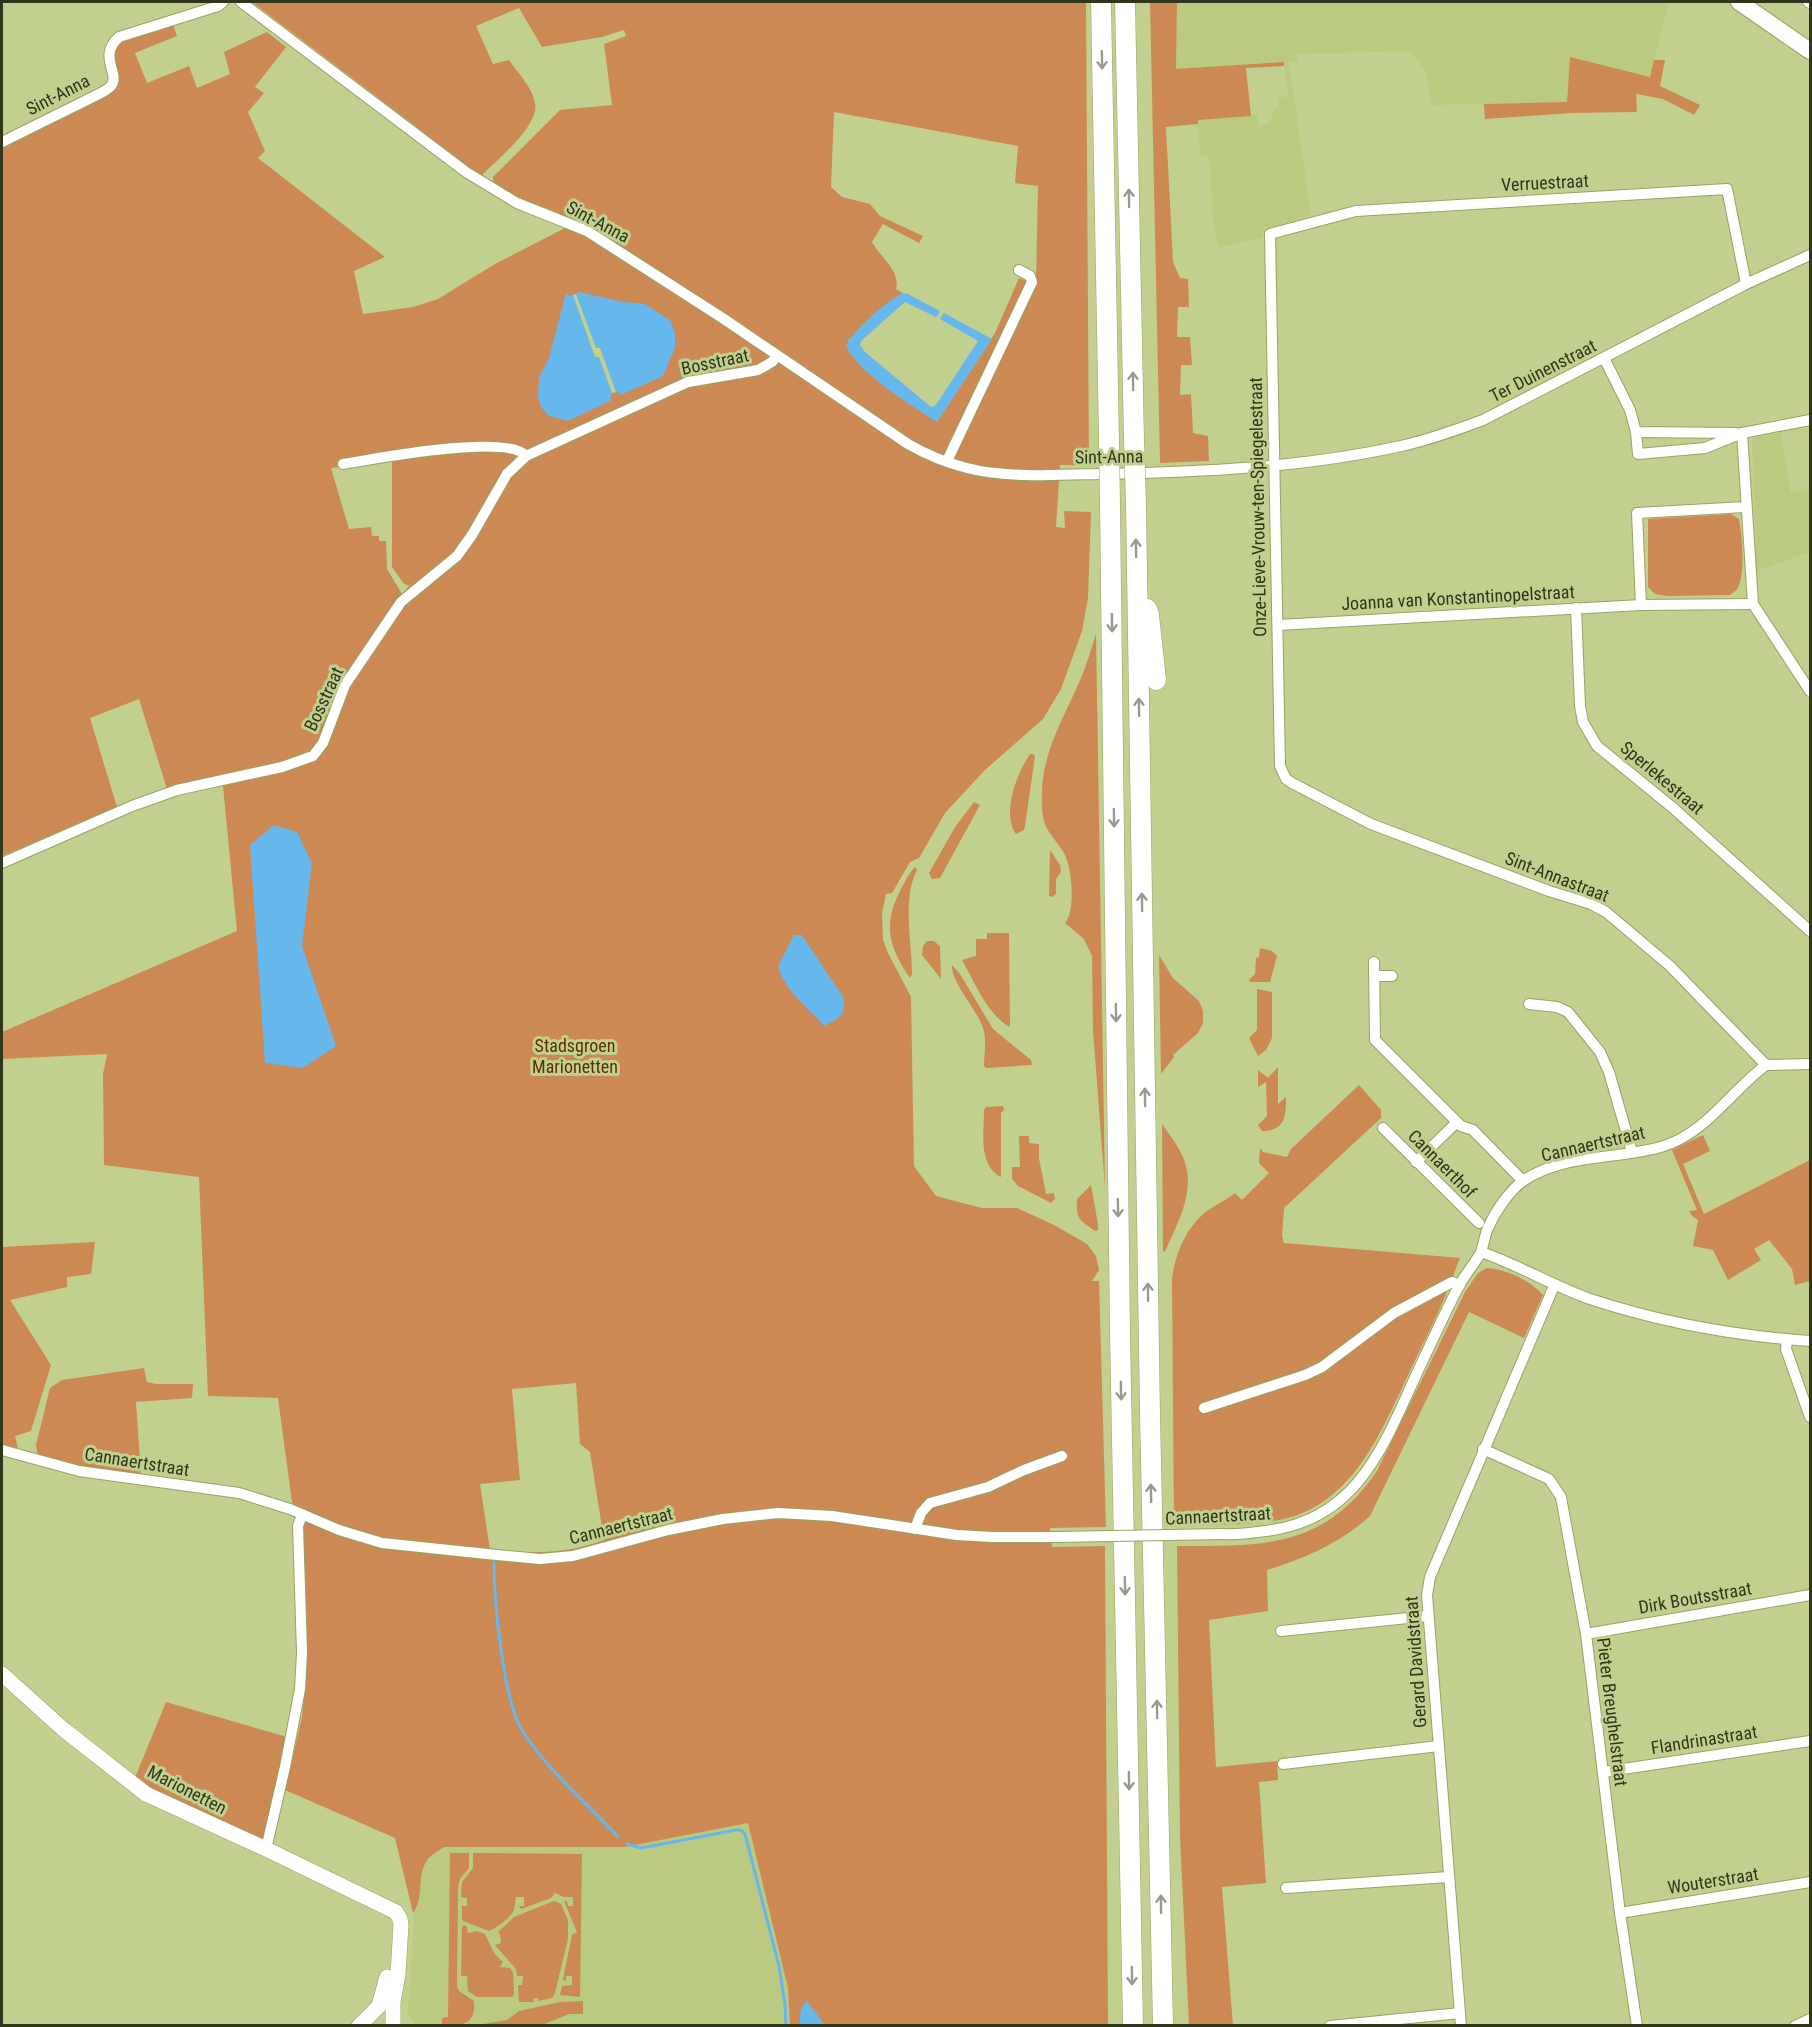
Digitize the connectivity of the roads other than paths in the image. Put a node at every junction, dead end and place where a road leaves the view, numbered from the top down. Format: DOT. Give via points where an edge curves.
graph roads {
  1 [pos="223,2"];
  2 [pos="241,2"];
  3 [pos="1101,2"];
  4 [pos="1125,2"];
  5 [pos="1739,2"];
  6 [pos="1810,51"];
  7 [pos="2,142"];
  8 [pos="1270,234"];
  9 [pos="1810,255"];
  10 [pos="1018,270"];
  11 [pos="1746,284"];
  12 [pos="777,356"];
  13 [pos="1604,358"];
  14 [pos="1810,420"];
  15 [pos="1636,432"];
  16 [pos="1742,433"];
  17 [pos="525,456"];
  18 [pos="947,461"];
  19 [pos="343,464"];
  20 [pos="1273,466"];
  21 [pos="1745,507"];
  22 [pos="1111,565"];
  23 [pos="1098,586"];
  24 [pos="1137,591"];
  25 [pos="1753,604"];
  26 [pos="1641,605"];
  27 [pos="1576,608"];
  28 [pos="1278,625"];
  29 [pos="1156,680"];
  30 [pos="1810,691"];
  31 [pos="1286,779"];
  32 [pos="2,863"];
  33 [pos="1810,931"];
  34 [pos="1374,962"];
  35 [pos="1374,976"];
  36 [pos="1392,976"];
  37 [pos="1528,1004"];
  38 [pos="1810,1064"];
  39 [pos="1766,1065"];
  40 [pos="1456,1122"];
  41 [pos="1383,1128"];
  42 [pos="1632,1152"];
  43 [pos="1416,1162"];
  44 [pos="1523,1181"];
  45 [pos="1479,1223"];
  46 [pos="1105,1252"];
  47 [pos="1481,1252"];
  48 [pos="1460,1285"];
  49 [pos="1554,1286"];
  50 [pos="1159,1327"];
  51 [pos="1120,1333"];
  52 [pos="1786,1339"];
  53 [pos="1810,1341"];
  54 [pos="1204,1408"];
  55 [pos="1150,1414"];
  56 [pos="1810,1417"];
  57 [pos="1483,1449"];
  58 [pos="2,1450"];
  59 [pos="1062,1456"];
  60 [pos="302,1515"];
  61 [pos="915,1529"];
  62 [pos="1810,1595"];
  63 [pos="1428,1616"];
  64 [pos="1281,1631"];
  65 [pos="1586,1634"];
  66 [pos="2,1674"];
  67 [pos="1810,1741"];
  68 [pos="1438,1746"];
  69 [pos="1283,1764"];
  70 [pos="1603,1772"];
  71 [pos="266,1849"];
  72 [pos="1448,1877"];
  73 [pos="1810,1882"];
  74 [pos="1286,1888"];
  75 [pos="378,1903"];
  76 [pos="1620,1913"];
  77 [pos="1460,2013"];
  78 [pos="1810,2019"];
  79 [pos="364,2021"];
  80 [pos="393,2025"];
  81 [pos="1132,2025"];
  82 [pos="1163,2025"];
  83 [pos="1330,2025"];
  84 [pos="1461,2025"];
  85 [pos="1636,2025"];
  86 [pos="1796,2025"];
  1 -- 7 [label="street, Sint-Anna" via="119,37 109,53 114,80 110,87"];
  2 -- 12 [label="street, Sint-Anna" via="466,172 517,202 587,231"];
  3 -- 22 [label="highway, one-way, bridge"];
  24 -- 4 [label="highway, one-way, bridge"];
  5 -- 6 [label="main road"];
  8 -- 11 [label="street, Verruestraat" via="1356,211 1727,189"];
  8 -- 20 [label="street, Onze-Lieve-Vrouw-ten-Spiegelestraat"];
  9 -- 11 [label="street, Ter Duinenstraat"];
  10 -- 18 [label="street" via="1030,276 1032,282"];
  11 -- 13 [label="street, Ter Duinenstraat"];
  12 -- 17 [label="street, Bosstraat" via="765,367 749,372 688,382"];
  12 -- 18 [label="street, Sint-Anna" via="924,454"];
  13 -- 15 [label="street" via="1630,410"];
  13 -- 20 [label="street, Ter Duinenstraat" via="1483,420 1441,435 1356,455"];
  14 -- 16 [label="street"];
  15 -- 16 [label="street"];
  15 -- 16 [label="street" via="1638,454 1705,448"];
  16 -- 21 [label="street"];
  17 -- 19 [label="street" via="514,449 475,446"];
  17 -- 32 [label="street, Bosstraat" via="507,474 457,555 401,602 345,685 313,756 282,767 177,790"];
  18 -- 20 [label="street, Sint-Anna" via="992,472 1063,475"];
  20 -- 28 [label="street, Onze-Lieve-Vrouw-ten-Spiegelestraat"];
  21 -- 25 [label="street"];
  21 -- 26 [label="street" via="1637,513"];
  22 -- 23 [label="highway"];
  22 -- 51 [label="highway, one-way"];
  24 -- 29 [label="highway" via="1149,615"];
  55 -- 24 [label="highway, one-way"];
  25 -- 26 [label="street, Joanna van Konstantinopelstraat"];
  25 -- 30 [label="street"];
  26 -- 27 [label="street, Joanna van Konstantinopelstraat"];
  27 -- 28 [label="street, Joanna van Konstantinopelstraat"];
  27 -- 33 [label="street, Sperlekestraat" via="1580,705 1583,722 1597,746 1672,807"];
  28 -- 31 [label="street, Onze-Lieve-Vrouw-ten-Spiegelestraat" via="1280,766"];
  31 -- 39 [label="street, Sint-Annastraat" via="1371,824 1606,912 1670,966"];
  34 -- 35 [label="street"];
  35 -- 36 [label="street"];
  35 -- 40 [label="street" via="1375,1040"];
  37 -- 42 [label="street" via="1563,1008 1600,1052"];
  38 -- 39 [label="street"];
  39 -- 42 [label="street, Cannaertstraat" via="1686,1136 1663,1146"];
  40 -- 43 [label="street"];
  40 -- 44 [label="street" via="1473,1130"];
  41 -- 43 [label="street, Cannaerthof"];
  42 -- 44 [label="street, Cannaertstraat" via="1559,1165"];
  43 -- 45 [label="street, Cannaerthof"];
  44 -- 47 [label="street, Cannaertstraat" via="1489,1227"];
  46 -- 51 [label="highway"];
  47 -- 48 [label="street, Cannaertstraat"];
  47 -- 49 [label="street"];
  48 -- 54 [label="street" via="1452,1282 1394,1313 1322,1367"];
  48 -- 61 [label="street, Cannaertstraat, bridge" via="1375,1458 1353,1489 1334,1506 1304,1522 1279,1529 1224,1534 992,1537"];
  49 -- 52 [label="street" via="1632,1311"];
  49 -- 57 [label="street, Gerard Davidstraat"];
  50 -- 55 [label="highway"];
  51 -- 81 [label="highway, one-way"];
  52 -- 53 [label="street"];
  52 -- 56 [label="street"];
  82 -- 55 [label="highway, one-way"];
  57 -- 63 [label="street, Gerard Davidstraat" via="1430,1576 1426,1595"];
  57 -- 65 [label="street, Pieter Breughelstraat" via="1549,1479 1561,1497"];
  58 -- 60 [label="street, Cannaertstraat" via="79,1471 239,1493"];
  59 -- 61 [label="street" via="988,1487 930,1503"];
  60 -- 61 [label="street, Cannaertstraat" via="382,1543 540,1558 573,1556 668,1530 769,1514 832,1516"];
  60 -- 71 [label="street" via="298,1526 300,1689"];
  62 -- 65 [label="street, Dirk Boutsstraat"];
  63 -- 64 [label="street"];
  63 -- 68 [label="street, Gerard Davidstraat"];
  65 -- 70 [label="street, Pieter Breughelstraat"];
  66 -- 71 [label="street, Marionetten" via="63,1729 146,1794"];
  67 -- 70 [label="street, Flandrinastraat"];
  68 -- 69 [label="street"];
  68 -- 72 [label="street, Gerard Davidstraat"];
  70 -- 76 [label="street, Pieter Breughelstraat"];
  71 -- 75 [label="street, Marionetten"];
  72 -- 74 [label="street"];
  72 -- 77 [label="street, Gerard Davidstraat"];
  73 -- 76 [label="street, Wouterstraat"];
  75 -- 79 [label="street" via="390,1922 387,1977 376,2011"];
  75 -- 80 [label="street, Marionetten" via="396,1912 401,1920"];
  76 -- 85 [label="street, Pieter Breughelstraat"];
  77 -- 83 [label="street"];
  77 -- 84 [label="street, Gerard Davidstraat"];
  78 -- 86 [label="street"];
  79 -- 80 [label="street" via="381,2017"];
}
